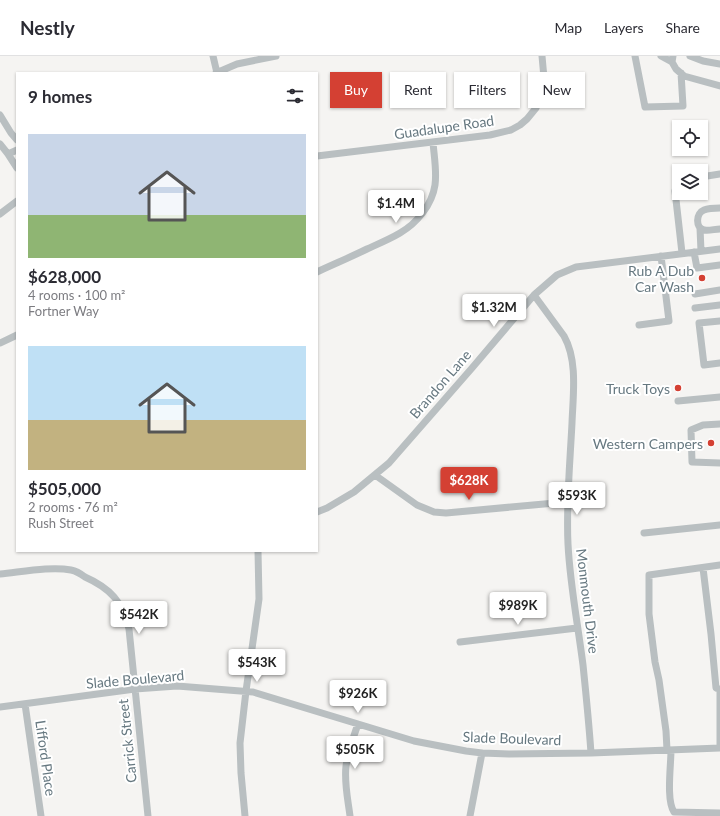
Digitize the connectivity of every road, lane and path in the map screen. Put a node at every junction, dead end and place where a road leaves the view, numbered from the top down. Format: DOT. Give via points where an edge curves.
graph roads {
  1 [pos="213,56"];
  2 [pos="276,56"];
  3 [pos="542,56"];
  4 [pos="636,56"];
  5 [pos="661,56"];
  6 [pos="690,56"];
  7 [pos="672,59"];
  8 [pos="720,64"];
  9 [pos="217,72"];
  10 [pos="219,72"];
  11 [pos="681,73"];
  12 [pos="720,86"];
  13 [pos="0,115"];
  14 [pos="16,139"];
  15 [pos="433,142"];
  16 [pos="0,144"];
  17 [pos="16,150"];
  18 [pos="8,154"];
  19 [pos="318,156"];
  20 [pos="16,166"];
  21 [pos="720,174"];
  22 [pos="708,176"];
  23 [pos="676,200"];
  24 [pos="16,202"];
  25 [pos="720,208"];
  26 [pos="0,214"];
  27 [pos="700,228"];
  28 [pos="720,229"];
  29 [pos="720,249"];
  30 [pos="698,251"];
  31 [pos="682,253"];
  32 [pos="661,256"];
  33 [pos="720,265"];
  34 [pos="318,272"];
  35 [pos="720,290"];
  36 [pos="695,294"];
  37 [pos="534,295"];
  38 [pos="720,305"];
  39 [pos="695,308"];
  40 [pos="720,321"];
  41 [pos="639,325"];
  42 [pos="16,335"];
  43 [pos="0,343"];
  44 [pos="720,364"];
  45 [pos="720,397"];
  46 [pos="678,401"];
  47 [pos="720,424"];
  48 [pos="720,463"];
  49 [pos="375,475"];
  50 [pos="568,504"];
  51 [pos="318,512"];
  52 [pos="720,525"];
  53 [pos="644,533"];
  54 [pos="258,552"];
  55 [pos="720,565"];
  56 [pos="703,568"];
  57 [pos="0,574"];
  58 [pos="578,628"];
  59 [pos="460,642"];
  60 [pos="135,689"];
  61 [pos="720,689"];
  62 [pos="246,691"];
  63 [pos="25,704"];
  64 [pos="0,707"];
  65 [pos="358,724"];
  66 [pos="720,748"];
  67 [pos="669,750"];
  68 [pos="482,753"];
  69 [pos="591,753"];
  70 [pos="720,813"];
  71 [pos="41,816"];
  72 [pos="148,816"];
  73 [pos="245,816"];
  74 [pos="350,816"];
  75 [pos="470,816"];
  1 -- 9 [label="street"];
  2 -- 10 [label="street" via="237,64"];
  3 -- 15 [label="street, Guadalupe Road" via="544,78 540,97 536,108 520,125 490,135"];
  4 -- 11 [label="street" via="645,107 683,106"];
  5 -- 7 [label="street"];
  6 -- 8 [label="street"];
  7 -- 11 [label="street" via="676,69"];
  11 -- 12 [label="street"];
  13 -- 14 [label="street"];
  15 -- 19 [label="street, Guadalupe Road"];
  15 -- 34 [label="street" via="435,184 429,203 422,214 400,233"];
  16 -- 18 [label="street"];
  17 -- 18 [label="street"];
  18 -- 20 [label="street"];
  21 -- 22 [label="street"];
  23 -- 31 [label="street"];
  24 -- 26 [label="street"];
  25 -- 27 [label="street" via="700,213"];
  27 -- 28 [label="street"];
  27 -- 30 [label="street"];
  29 -- 30 [label="street, Brandon Lane"];
  30 -- 31 [label="street, Brandon Lane"];
  30 -- 33 [label="street" via="697,268"];
  31 -- 32 [label="street, Brandon Lane"];
  32 -- 37 [label="street, Brandon Lane" via="576,267 557,275"];
  32 -- 41 [label="street" via="669,321"];
  35 -- 36 [label="street"];
  37 -- 49 [label="street, Brandon Lane" via="394,457"];
  37 -- 50 [label="street, Monmouth Drive" via="564,336 572,358 573,397"];
  38 -- 39 [label="street"];
  40 -- 44 [label="street" via="699,323 704,365"];
  42 -- 43 [label="street"];
  45 -- 46 [label="street"];
  47 -- 48 [label="street" via="703,425 690,430 692,462"];
  49 -- 50 [label="street" via="417,505 434,512"];
  49 -- 51 [label="street, Brandon Lane" via="354,492"];
  50 -- 58 [label="street, Monmouth Drive" via="570,573"];
  52 -- 53 [label="street"];
  54 -- 62 [label="street" via="259,599"];
  55 -- 56 [label="street"];
  56 -- 61 [label="street" via="716,688"];
  56 -- 67 [label="street" via="649,575 649,614"];
  57 -- 60 [label="street, Carrick Street" via="72,570 105,589 117,600 126,618"];
  58 -- 59 [label="street"];
  58 -- 69 [label="street, Monmouth Drive"];
  60 -- 62 [label="street, Slade Boulevard" via="177,686"];
  60 -- 63 [label="street, Slade Boulevard"];
  60 -- 72 [label="street, Carrick Street"];
  61 -- 66 [label="street"];
  62 -- 65 [label="street, Slade Boulevard"];
  62 -- 73 [label="street" via="240,743"];
  63 -- 64 [label="street, Slade Boulevard"];
  63 -- 71 [label="street, Lifford Place"];
  65 -- 68 [label="street, Slade Boulevard" via="414,741"];
  65 -- 74 [label="street" via="346,766 345,781"];
  66 -- 67 [label="street, Slade Boulevard"];
  67 -- 69 [label="street, Slade Boulevard"];
  67 -- 70 [label="street" via="670,800 674,812"];
  68 -- 69 [label="street, Slade Boulevard"];
  68 -- 75 [label="street"];
}
